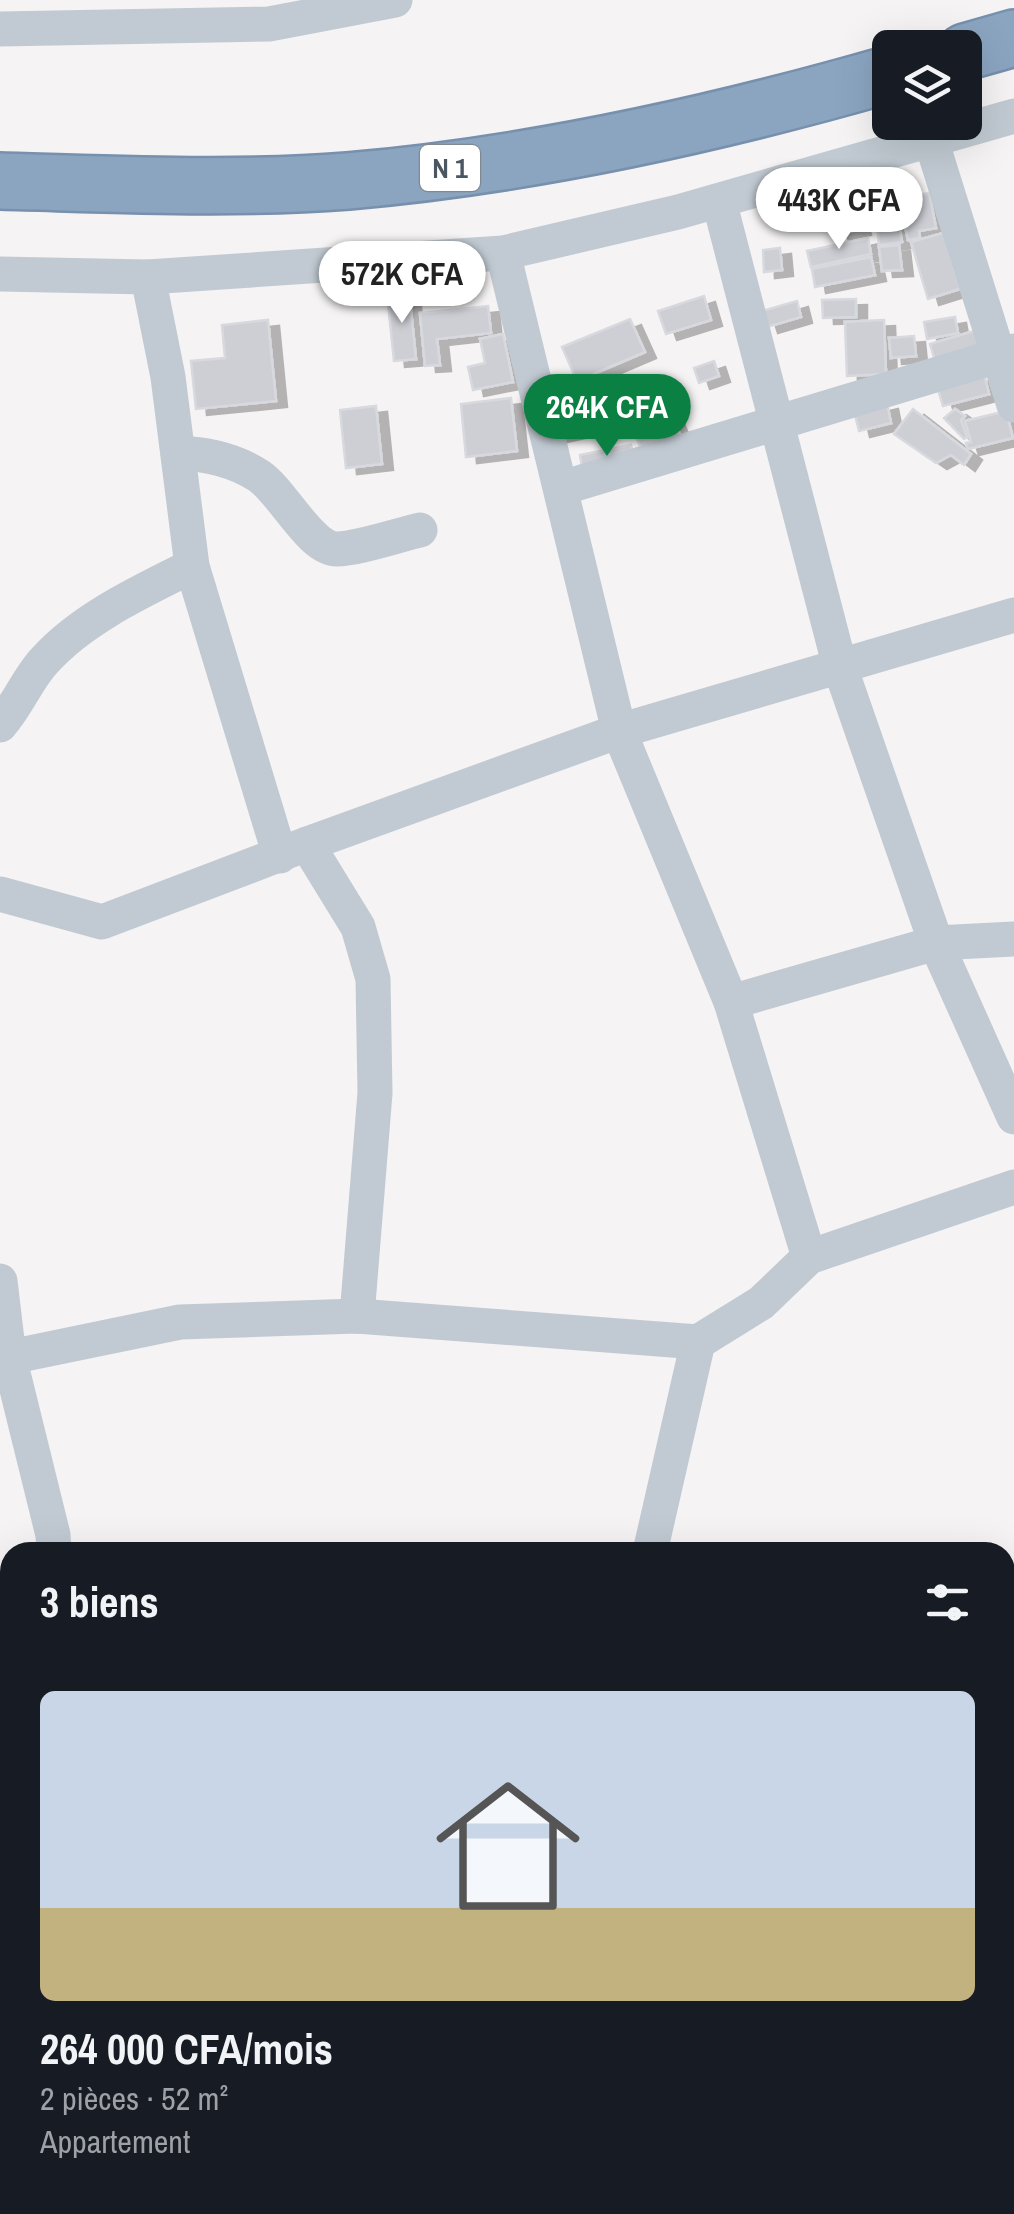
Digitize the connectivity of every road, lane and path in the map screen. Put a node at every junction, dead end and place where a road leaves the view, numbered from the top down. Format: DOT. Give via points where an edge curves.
graph roads {
  1 [pos="394,0"];
  2 [pos="0,29"];
  3 [pos="1014,38"];
  4 [pos="982,47"];
  5 [pos="872,79"];
  6 [pos="1014,116"];
  7 [pos="982,125"];
  8 [pos="931,140"];
  9 [pos="0,181"];
  10 [pos="719,201"];
  11 [pos="503,253"];
  12 [pos="0,274"];
  13 [pos="148,277"];
  14 [pos="1006,355"];
  15 [pos="1014,405"];
  16 [pos="777,424"];
  17 [pos="178,453"];
  18 [pos="562,488"];
  19 [pos="420,530"];
  20 [pos="192,566"];
  21 [pos="1014,615"];
  22 [pos="840,667"];
  23 [pos="0,725"];
  24 [pos="620,731"];
  25 [pos="293,850"];
  26 [pos="0,894"];
  27 [pos="1014,938"];
  28 [pos="936,942"];
  29 [pos="732,1002"];
  30 [pos="1014,1118"];
  31 [pos="1014,1187"];
  32 [pos="810,1257"];
  33 [pos="0,1282"];
  34 [pos="357,1316"];
  35 [pos="698,1342"];
  36 [pos="5,1358"];
  37 [pos="53,1542"];
  38 [pos="652,1542"];
  1 -- 2 [label="street" via="269,24"];
  3 -- 4 [label="highway"];
  5 -- 9 [label="highway, N 1" via="651,136 347,181"];
  6 -- 7 [label="street"];
  8 -- 10 [label="street"];
  8 -- 14 [label="street"];
  10 -- 11 [label="street"];
  10 -- 16 [label="street"];
  11 -- 13 [label="street"];
  11 -- 18 [label="street"];
  12 -- 13 [label="street"];
  13 -- 17 [label="street"];
  14 -- 15 [label="street"];
  14 -- 16 [label="street"];
  16 -- 18 [label="street"];
  16 -- 22 [label="street"];
  17 -- 19 [label="street" via="213,456 262,477 321,544 336,549"];
  17 -- 20 [label="street"];
  18 -- 24 [label="street"];
  20 -- 23 [label="street" via="72,636 44,661"];
  20 -- 25 [label="street"];
  21 -- 22 [label="street"];
  22 -- 24 [label="street"];
  22 -- 28 [label="street"];
  24 -- 25 [label="street"];
  24 -- 29 [label="street"];
  25 -- 26 [label="street" via="102,922"];
  25 -- 34 [label="street" via="358,927 373,979 375,1093"];
  27 -- 28 [label="street"];
  28 -- 29 [label="street"];
  28 -- 30 [label="street"];
  29 -- 32 [label="street"];
  31 -- 32 [label="street"];
  32 -- 35 [label="street" via="762,1303"];
  33 -- 36 [label="street"];
  34 -- 35 [label="street"];
  34 -- 36 [label="street" via="180,1322"];
  35 -- 38 [label="street"];
  36 -- 37 [label="street"];
}
